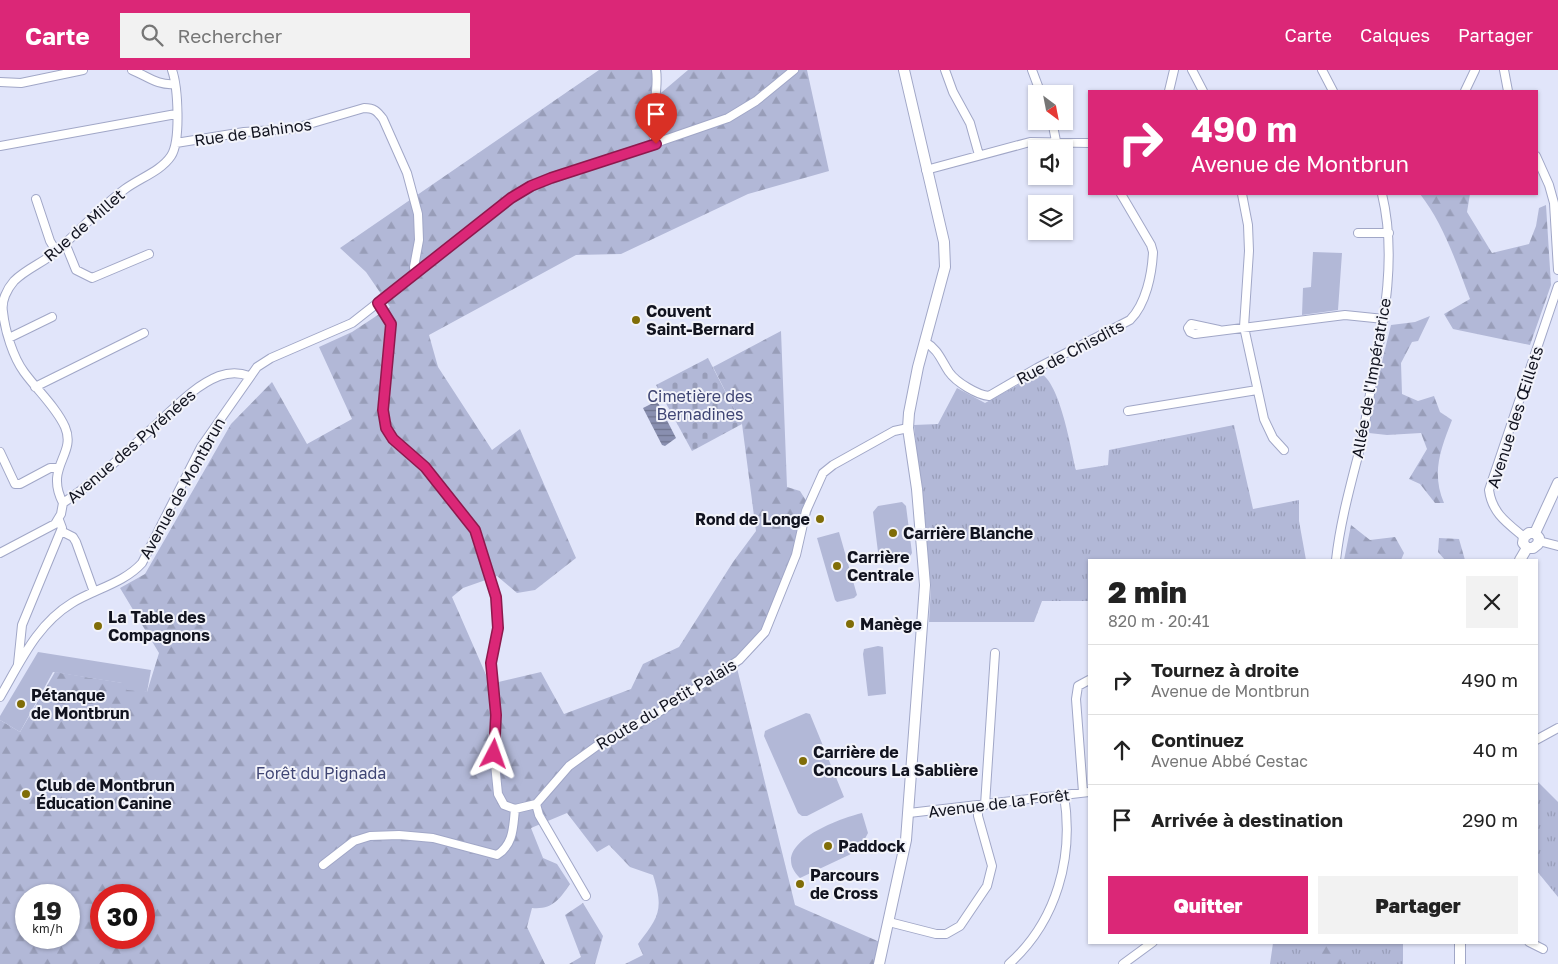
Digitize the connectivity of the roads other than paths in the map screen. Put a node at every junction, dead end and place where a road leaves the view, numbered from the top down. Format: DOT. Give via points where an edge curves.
graph roads {
  1 [pos="83,70"];
  2 [pos="132,70"];
  3 [pos="172,70"];
  4 [pos="656,70"];
  5 [pos="794,70"];
  6 [pos="904,70"];
  7 [pos="945,70"];
  8 [pos="1032,70"];
  9 [pos="1174,70"];
  10 [pos="1192,70"];
  11 [pos="1322,70"];
  12 [pos="1475,70"];
  13 [pos="1504,70"];
  14 [pos="0,82"];
  15 [pos="175,84"];
  16 [pos="1038,85"];
  17 [pos="1169,90"];
  18 [pos="1202,90"];
  19 [pos="1332,90"];
  20 [pos="1465,90"];
  21 [pos="1508,90"];
  22 [pos="176,114"];
  23 [pos="176,142"];
  24 [pos="1073,142"];
  25 [pos="1028,143"];
  26 [pos="1088,143"];
  27 [pos="656,144"];
  28 [pos="0,146"];
  29 [pos="979,155"];
  30 [pos="1538,160"];
  31 [pos="926,170"];
  32 [pos="1122,195"];
  33 [pos="1242,195"];
  34 [pos="1382,195"];
  35 [pos="36,199"];
  36 [pos="1358,233"];
  37 [pos="1389,233"];
  38 [pos="65,244"];
  39 [pos="56,251"];
  40 [pos="149,254"];
  41 [pos="1558,270"];
  42 [pos="415,274"];
  43 [pos="1558,286"];
  44 [pos="1,301"];
  45 [pos="378,303"];
  46 [pos="52,317"];
  47 [pos="1384,320"];
  48 [pos="1244,327"];
  49 [pos="1219,330"];
  50 [pos="144,333"];
  51 [pos="9,338"];
  52 [pos="925,342"];
  53 [pos="249,376"];
  54 [pos="35,387"];
  55 [pos="1257,390"];
  56 [pos="1128,411"];
  57 [pos="908,428"];
  58 [pos="1284,450"];
  59 [pos="0,452"];
  60 [pos="58,468"];
  61 [pos="1558,483"];
  62 [pos="63,503"];
  63 [pos="59,520"];
  64 [pos="61,531"];
  65 [pos="1524,537"];
  66 [pos="1537,537"];
  67 [pos="1558,546"];
  68 [pos="1527,548"];
  69 [pos="0,553"];
  70 [pos="1336,559"];
  71 [pos="1521,559"];
  72 [pos="94,592"];
  73 [pos="995,653"];
  74 [pos="18,667"];
  75 [pos="1088,681"];
  76 [pos="0,697"];
  77 [pos="1558,728"];
  78 [pos="1538,739"];
  79 [pos="1086,792"];
  80 [pos="1064,795"];
  81 [pos="536,804"];
  82 [pos="982,805"];
  83 [pos="515,809"];
  84 [pos="909,812"];
  85 [pos="323,865"];
  86 [pos="586,896"];
  87 [pos="889,922"];
  88 [pos="1150,944"];
  89 [pos="1460,944"];
  90 [pos="1533,944"];
  91 [pos="1543,949"];
  92 [pos="879,964"];
  93 [pos="1009,964"];
  94 [pos="1123,964"];
  95 [pos="1460,964"];
  1 -- 14 [label="street" via="21,82"];
  2 -- 15 [label="street" via="156,83"];
  3 -- 15 [label="street, Rue de Bahinos"];
  4 -- 27 [label="street" via="658,81 653,130"];
  5 -- 27 [label="street, Avenue de Montbrun" via="738,114"];
  6 -- 31 [label="main road"];
  7 -- 29 [label="street" via="970,123"];
  8 -- 16 [label="street"];
  9 -- 17 [label="street"];
  10 -- 18 [label="street"];
  11 -- 19 [label="street"];
  12 -- 20 [label="street"];
  13 -- 21 [label="street"];
  15 -- 22 [label="street, Rue de Bahinos"];
  22 -- 23 [label="street, Rue de Bahinos"];
  22 -- 28 [label="street"];
  23 -- 38 [label="street, Rue de Millet" via="166,163 104,206"];
  23 -- 42 [label="street, Rue de Bahinos" via="292,129 373,108 378,111 407,173 418,214"];
  24 -- 26 [label="street"];
  25 -- 29 [label="street"];
  27 -- 42 [label="street, Avenue de Montbrun" via="531,186 511,198"];
  29 -- 31 [label="street"];
  30 -- 41 [label="street" via="1554,203"];
  31 -- 52 [label="main road" via="946,256 940,292"];
  32 -- 52 [label="street, Rue de Chisdits" via="1153,252 1143,301 1130,320 989,396 954,378 937,351"];
  33 -- 48 [label="street" via="1249,251"];
  34 -- 37 [label="street, Allée de l'Impératrice"];
  35 -- 39 [label="street"];
  36 -- 37 [label="street"];
  37 -- 47 [label="street, Allée de l'Impératrice"];
  38 -- 39 [label="street, Rue de Millet"];
  38 -- 40 [label="street" via="76,270 92,278"];
  39 -- 44 [label="street, Rue de Millet" via="14,281"];
  42 -- 45 [label="street, Avenue de Montbrun"];
  43 -- 65 [label="street, Avenue des Œillets" via="1489,490 1498,513"];
  44 -- 51 [label="street, Rue de Millet"];
  45 -- 53 [label="street, Avenue de Montbrun" via="341,328 271,358"];
  45 -- 83 [label="street" via="391,324 383,410 386,428 393,439 425,467 475,530 496,597 498,628 491,663 496,715 494,754 498,794 504,805"];
  46 -- 51 [label="street"];
  47 -- 48 [label="street" via="1345,315"];
  47 -- 70 [label="street, Allée de l'Impératrice" via="1358,455 1340,526"];
  48 -- 49 [label="street"];
  48 -- 55 [label="street"];
  50 -- 54 [label="street"];
  51 -- 54 [label="street, Rue de Millet" via="22,369"];
  52 -- 57 [label="main road"];
  53 -- 62 [label="street, Avenue des Pyrénées" via="227,373 192,392 98,478"];
  53 -- 72 [label="street, Avenue de Montbrun" via="201,447 142,563 127,576"];
  54 -- 60 [label="street, Rue de Millet" via="60,419 67,434 66,450"];
  55 -- 56 [label="street"];
  55 -- 58 [label="street" via="1264,419 1273,438"];
  57 -- 81 [label="street, Route du Petit Palais" via="894,431 823,473 808,504 796,555 765,632 739,660 652,716 604,740 569,766"];
  57 -- 84 [label="main road" via="925,585"];
  59 -- 60 [label="street" via="15,484 50,468"];
  60 -- 62 [label="street, Rue de Millet" via="56,484"];
  61 -- 66 [label="main road"];
  62 -- 63 [label="street, Avenue des Pyrénées"];
  63 -- 64 [label="street"];
  63 -- 69 [label="street, Avenue des Pyrénées"];
  64 -- 72 [label="street" via="76,542"];
  64 -- 74 [label="street" via="22,625"];
  65 -- 66 [label="main road" via="1528,533"];
  65 -- 68 [label="main road" via="1523,543"];
  66 -- 67 [label="street"];
  66 -- 68 [label="main road" via="1533,548"];
  68 -- 71 [label="main road"];
  72 -- 74 [label="street, Avenue de Montbrun" via="62,609 42,627"];
  73 -- 82 [label="street"];
  74 -- 76 [label="street, Avenue de Montbrun"];
  75 -- 79 [label="street" via="1078,686 1076,699"];
  77 -- 78 [label="street"];
  79 -- 80 [label="street, Avenue de la Forêt"];
  80 -- 82 [label="street, Avenue de la Forêt"];
  80 -- 93 [label="street" via="1066,853 1062,878 1043,922"];
  81 -- 83 [label="street"];
  81 -- 86 [label="street"];
  82 -- 84 [label="street, Avenue de la Forêt"];
  82 -- 87 [label="street" via="978,816 992,866 987,886 960,926 946,934 936,934"];
  83 -- 85 [label="street" via="510,840 506,849 497,855 434,838 380,836 354,841"];
  84 -- 87 [label="main road"];
  87 -- 92 [label="main road"];
  88 -- 94 [label="street"];
  89 -- 95 [label="main road"];
  90 -- 91 [label="street"];
}
